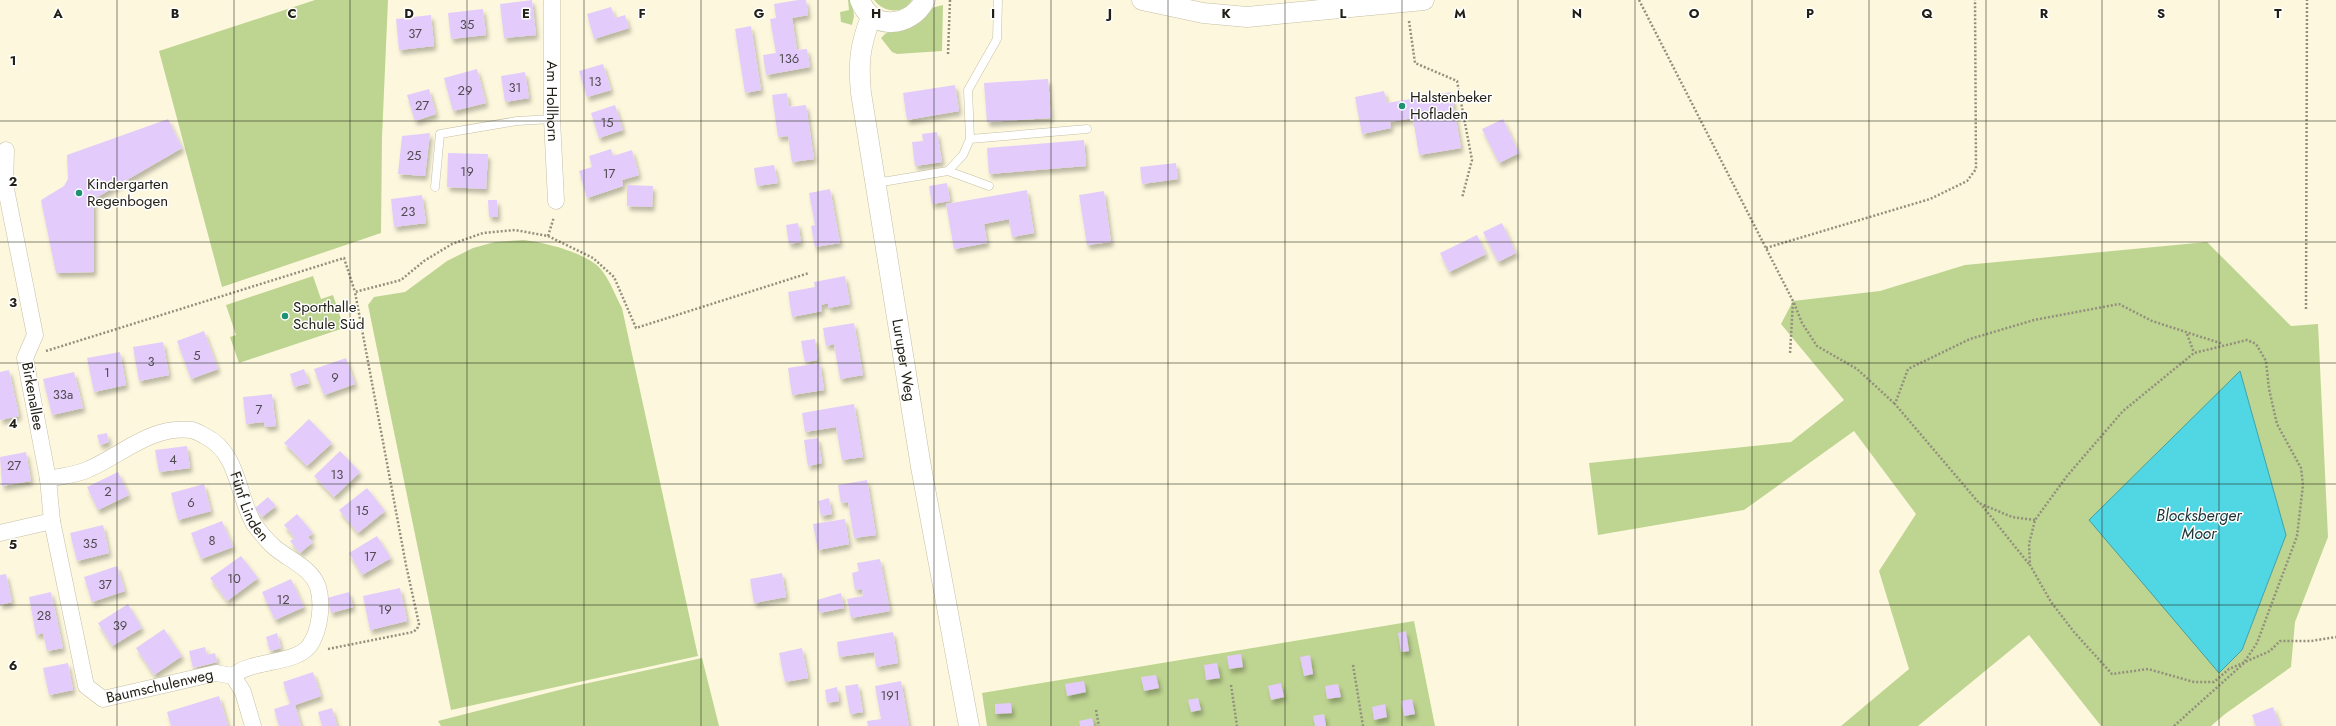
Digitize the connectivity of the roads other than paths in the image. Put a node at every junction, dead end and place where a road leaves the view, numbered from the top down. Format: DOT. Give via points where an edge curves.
graph roads {
  1 [pos="552,0"];
  2 [pos="860,0"];
  3 [pos="925,0"];
  4 [pos="998,0"];
  5 [pos="1142,0"];
  6 [pos="1415,1"];
  7 [pos="871,17"];
  8 [pos="552,119"];
  9 [pos="1087,129"];
  10 [pos="970,138"];
  11 [pos="6,150"];
  12 [pos="948,171"];
  13 [pos="876,183"];
  14 [pos="989,186"];
  15 [pos="435,187"];
  16 [pos="556,201"];
  17 [pos="48,479"];
  18 [pos="52,521"];
  19 [pos="0,533"];
  20 [pos="233,676"];
  21 [pos="253,726"];
  22 [pos="969,726"];
  1 -- 8 [label="street, Am Hollhorn"];
  2 -- 7 [label="street" via="863,9"];
  3 -- 7 [label="street" via="918,12 907,19 894,23 882,22"];
  4 -- 10 [label="lane" via="997,39 968,90"];
  5 -- 6 [label="street" via="1203,13 1247,17"];
  7 -- 13 [label="street, Luruper Weg" via="862,41 859,69"];
  8 -- 15 [label="lane" via="517,121 440,134"];
  8 -- 16 [label="street, Am Hollhorn"];
  9 -- 10 [label="lane"];
  10 -- 12 [label="lane" via="963,155"];
  11 -- 17 [label="street, Birkenallee" via="5,184 35,335 25,358"];
  12 -- 13 [label="lane"];
  12 -- 14 [label="lane"];
  13 -- 22 [label="street, Luruper Weg" via="920,461"];
  17 -- 18 [label="street, Birkenallee"];
  17 -- 20 [label="street, Fünf Linden" via="87,470 150,435 171,430 193,430 211,439 226,454 260,533 312,575 318,587 321,604 319,622 310,645 300,654 241,669"];
  18 -- 19 [label="street"];
  18 -- 20 [label="street, Baumschulenweg" via="86,686 103,699 216,673"];
  20 -- 21 [label="street, Baumschulenweg" via="243,692"];
}
